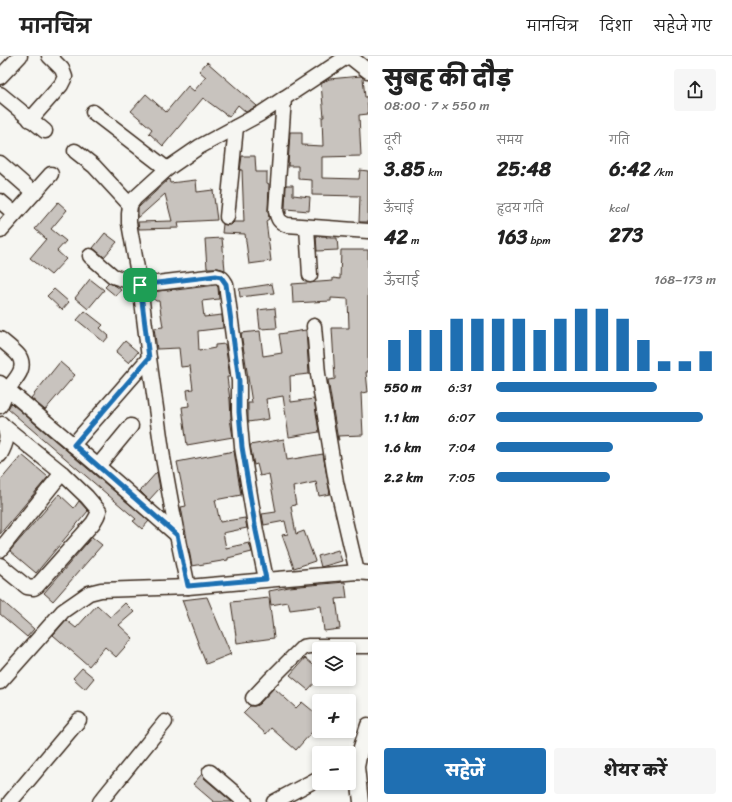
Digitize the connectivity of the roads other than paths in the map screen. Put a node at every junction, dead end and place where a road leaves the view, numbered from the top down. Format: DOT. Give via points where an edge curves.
graph roads {
  1 [pos="20,56"];
  2 [pos="49,56"];
  3 [pos="349,56"];
  4 [pos="368,71"];
  5 [pos="0,77"];
  6 [pos="0,94"];
  7 [pos="284,98"];
  8 [pos="92,112"];
  9 [pos="30,120"];
  10 [pos="236,127"];
  11 [pos="45,132"];
  12 [pos="75,151"];
  13 [pos="0,163"];
  14 [pos="167,169"];
  15 [pos="51,174"];
  16 [pos="34,193"];
  17 [pos="0,202"];
  18 [pos="130,205"];
  19 [pos="15,214"];
  20 [pos="227,217"];
  21 [pos="307,227"];
  22 [pos="0,231"];
  23 [pos="368,231"];
  24 [pos="90,256"];
  25 [pos="310,275"];
  26 [pos="140,285"];
  27 [pos="314,326"];
  28 [pos="0,339"];
  29 [pos="149,358"];
  30 [pos="4,386"];
  31 [pos="0,406"];
  32 [pos="2,423"];
  33 [pos="131,426"];
  34 [pos="74,445"];
  35 [pos="0,455"];
  36 [pos="98,466"];
  37 [pos="62,473"];
  38 [pos="177,535"];
  39 [pos="0,550"];
  40 [pos="0,565"];
  41 [pos="362,572"];
  42 [pos="266,579"];
  43 [pos="188,586"];
  44 [pos="368,646"];
  45 [pos="0,682"];
  46 [pos="254,698"];
  47 [pos="79,720"];
  48 [pos="165,722"];
  49 [pos="368,725"];
  50 [pos="356,760"];
  51 [pos="210,772"];
  52 [pos="356,780"];
  53 [pos="312,782"];
  54 [pos="10,802"];
  55 [pos="100,802"];
  56 [pos="245,802"];
  57 [pos="274,802"];
  58 [pos="361,802"];
  1 -- 5 [label="street"];
  2 -- 9 [label="street" via="62,69 65,77"];
  3 -- 4 [label="street"];
  3 -- 7 [label="street"];
  6 -- 9 [label="street"];
  7 -- 10 [label="street"];
  7 -- 21 [label="street" via="276,211 281,222"];
  8 -- 14 [label="street"];
  9 -- 11 [label="street"];
  10 -- 14 [label="street" via="199,147"];
  10 -- 20 [label="street"];
  12 -- 18 [label="street" via="94,166"];
  13 -- 16 [label="street"];
  14 -- 18 [label="street"];
  15 -- 16 [label="street"];
  16 -- 19 [label="street"];
  17 -- 19 [label="street"];
  18 -- 26 [label="street" via="129,223"];
  19 -- 22 [label="street"];
  21 -- 23 [label="street"];
  21 -- 25 [label="street"];
  24 -- 26 [label="street" via="113,276"];
  26 -- 29 [label="street"];
  26 -- 42 [label="street" via="216,276 221,277 226,284 239,381 242,447"];
  27 -- 41 [label="street" via="318,374 336,482"];
  28 -- 30 [label="street" via="18,355 22,366 19,374"];
  29 -- 34 [label="street"];
  29 -- 38 [label="street"];
  30 -- 31 [label="street"];
  30 -- 34 [label="street"];
  32 -- 35 [label="street" via="7,438"];
  32 -- 37 [label="street"];
  33 -- 36 [label="street"];
  34 -- 36 [label="street"];
  36 -- 38 [label="street"];
  37 -- 39 [label="street"];
  37 -- 40 [label="street" via="96,506 99,511 97,516 34,588 27,587"];
  38 -- 43 [label="street"];
  41 -- 42 [label="street"];
  42 -- 43 [label="street"];
  43 -- 45 [label="street" via="101,590 89,593 63,612"];
  44 -- 46 [label="street" via="304,647"];
  47 -- 54 [label="street"];
  48 -- 55 [label="street"];
  49 -- 50 [label="street"];
  51 -- 56 [label="street"];
  52 -- 58 [label="street"];
  53 -- 57 [label="street"];
}
